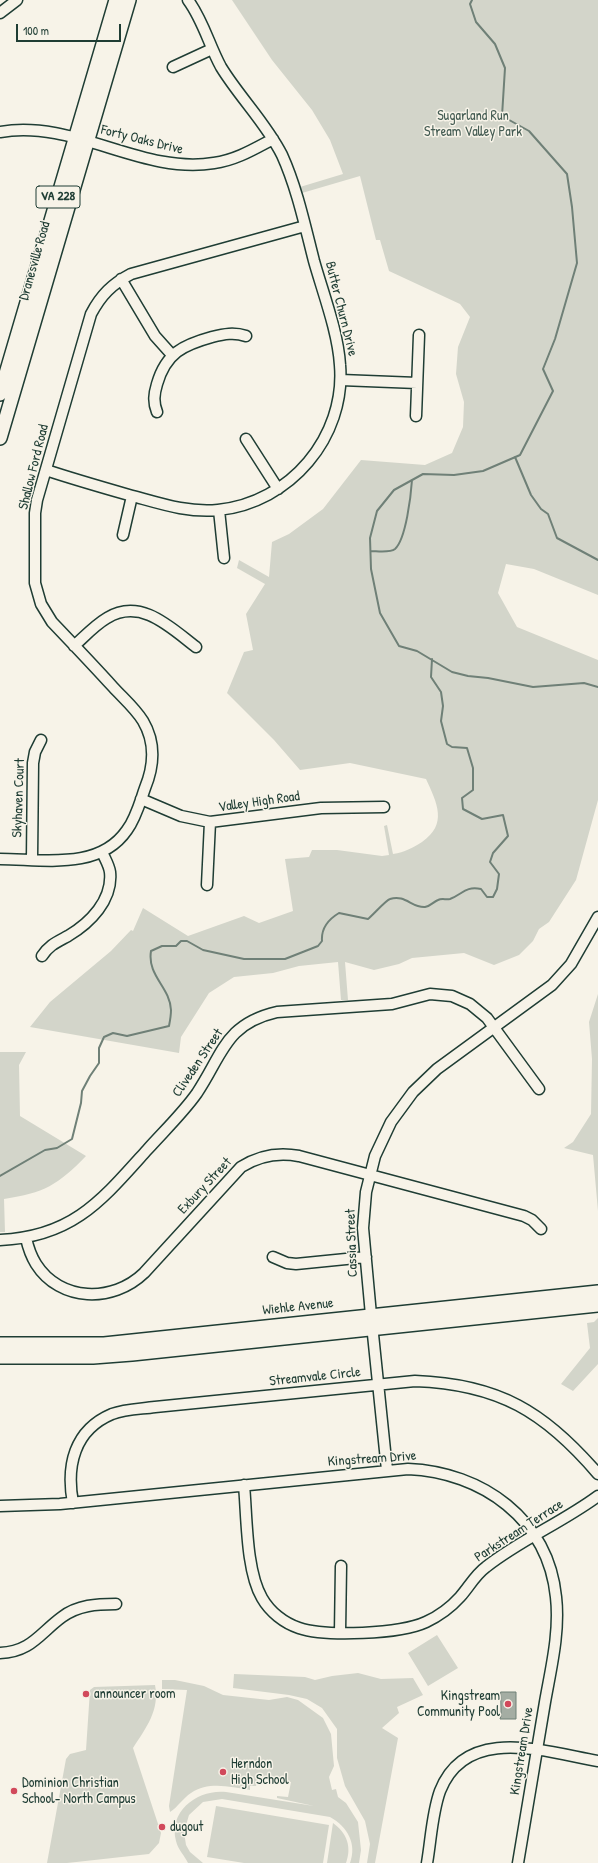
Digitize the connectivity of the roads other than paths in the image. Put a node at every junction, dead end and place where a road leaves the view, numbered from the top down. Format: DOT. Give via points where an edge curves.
graph roads {
  1 [pos="17,0"];
  2 [pos="116,0"];
  3 [pos="129,0"];
  4 [pos="188,0"];
  5 [pos="0,13"];
  6 [pos="212,49"];
  7 [pos="173,67"];
  8 [pos="0,132"];
  9 [pos="82,139"];
  10 [pos="273,139"];
  11 [pos="305,226"];
  12 [pos="121,280"];
  13 [pos="419,335"];
  14 [pos="246,336"];
  15 [pos="172,355"];
  16 [pos="341,380"];
  17 [pos="417,383"];
  18 [pos="0,394"];
  19 [pos="157,412"];
  20 [pos="416,416"];
  21 [pos="0,438"];
  22 [pos="246,439"];
  23 [pos="46,470"];
  24 [pos="278,489"];
  25 [pos="132,496"];
  26 [pos="219,510"];
  27 [pos="123,534"];
  28 [pos="224,558"];
  29 [pos="74,646"];
  30 [pos="196,647"];
  31 [pos="41,740"];
  32 [pos="141,799"];
  33 [pos="384,807"];
  34 [pos="210,822"];
  35 [pos="102,852"];
  36 [pos="0,859"];
  37 [pos="32,859"];
  38 [pos="207,885"];
  39 [pos="598,917"];
  40 [pos="42,956"];
  41 [pos="494,1027"];
  42 [pos="539,1089"];
  43 [pos="369,1174"];
  44 [pos="541,1229"];
  45 [pos="26,1238"];
  46 [pos="0,1240"];
  47 [pos="273,1257"];
  48 [pos="366,1257"];
  49 [pos="598,1292"];
  50 [pos="598,1306"];
  51 [pos="371,1315"];
  52 [pos="372,1329"];
  53 [pos="0,1338"];
  54 [pos="0,1344"];
  55 [pos="104,1344"];
  56 [pos="0,1357"];
  57 [pos="378,1384"];
  58 [pos="388,1470"];
  59 [pos="598,1474"];
  60 [pos="244,1485"];
  61 [pos="598,1496"];
  62 [pos="72,1503"];
  63 [pos="0,1506"];
  64 [pos="534,1536"];
  65 [pos="341,1566"];
  66 [pos="116,1604"];
  67 [pos="340,1632"];
  68 [pos="0,1653"];
  69 [pos="537,1750"];
  70 [pos="598,1761"];
  71 [pos="427,1863"];
  72 [pos="518,1863"];
  1 -- 5 [label="street"];
  2 -- 9 [label="main road, Dranesville Road / VA 228"];
  3 -- 9 [label="main road, Dranesville Road / VA 228"];
  4 -- 6 [label="street, Butter Churn Drive"];
  6 -- 7 [label="street"];
  6 -- 10 [label="street, Butter Churn Drive" via="231,83"];
  8 -- 9 [label="street, Forty Oaks Drive" via="43,130"];
  9 -- 10 [label="street, Forty Oaks Drive" via="167,163 200,165 230,160"];
  9 -- 18 [label="main road, Dranesville Road / VA 228"];
  9 -- 21 [label="main road, Dranesville Road / VA 228"];
  10 -- 11 [label="street, Butter Churn Drive" via="289,174"];
  11 -- 12 [label="street, Shallow Ford Road" via="135,273"];
  11 -- 16 [label="street, Butter Churn Drive" via="338,349"];
  12 -- 15 [label="street" via="154,336"];
  12 -- 23 [label="street, Shallow Ford Road" via="103,294 91,314"];
  13 -- 17 [label="street"];
  14 -- 15 [label="street" via="227,334 188,344"];
  15 -- 19 [label="street" via="160,374 154,392"];
  16 -- 17 [label="street"];
  16 -- 24 [label="street, Butter Churn Drive" via="336,411 320,447 302,470"];
  17 -- 20 [label="street"];
  22 -- 24 [label="street"];
  23 -- 25 [label="street, Butter Churn Drive"];
  23 -- 29 [label="street, Shallow Ford Road" via="35,513 34,584 46,614"];
  24 -- 26 [label="street, Butter Churn Drive" via="247,504"];
  25 -- 26 [label="street, Butter Churn Drive" via="176,508"];
  25 -- 27 [label="street"];
  26 -- 28 [label="street"];
  29 -- 30 [label="street" via="109,616 129,611 148,613 158,618"];
  29 -- 32 [label="street, Shallow Ford Road" via="136,712 146,728 153,758"];
  31 -- 37 [label="street, Skyhaven Court" via="34,752 33,763"];
  32 -- 34 [label="street, Valley High Road" via="181,816"];
  32 -- 35 [label="street, Shallow Ford Road" via="127,831 120,840"];
  33 -- 34 [label="street, Valley High Road" via="321,808"];
  34 -- 38 [label="street"];
  35 -- 37 [label="street, Shallow Ford Road" via="92,857 72,860"];
  35 -- 40 [label="street" via="110,869 109,887 103,904 87,922 52,944"];
  36 -- 37 [label="street, Shallow Ford Road"];
  39 -- 41 [label="street, Cassia Street" via="562,975"];
  41 -- 42 [label="street, Cliveden Street"];
  41 -- 43 [label="street, Cassia Street" via="437,1069 413,1092 391,1122"];
  41 -- 45 [label="street, Cliveden Street" via="470,1004 441,994 420,996 392,1004 277,1012 256,1019 228,1039 196,1094 96,1204 72,1221"];
  43 -- 44 [label="street, Exbury Street" via="524,1216"];
  43 -- 45 [label="street, Exbury Street" via="290,1154 269,1155 250,1161 233,1174 138,1279 122,1289 103,1295 79,1293 54,1282 36,1264"];
  43 -- 48 [label="street, Cassia Street" via="364,1210"];
  45 -- 46 [label="street, Cliveden Street"];
  47 -- 48 [label="street" via="296,1264"];
  48 -- 51 [label="street, Cassia Street"];
  49 -- 51 [label="main road, Wiehle Avenue"];
  50 -- 52 [label="main road, Wiehle Avenue"];
  51 -- 52 [label="street, Cassia Street"];
  51 -- 55 [label="main road, Wiehle Avenue"];
  52 -- 56 [label="main road, Wiehle Avenue" via="98,1356"];
  52 -- 57 [label="street, Cassia Street"];
  53 -- 55 [label="main road" via="43,1338"];
  54 -- 55 [label="main road, Wiehle Avenue"];
  57 -- 58 [label="street, Cassia Street"];
  57 -- 59 [label="street, Streamvale Circle" via="432,1382 473,1388 498,1396 524,1408 555,1429"];
  57 -- 62 [label="street, Streamvale Circle" via="129,1410 112,1414 89,1430 77,1446 70,1469"];
  58 -- 60 [label="street, Kingstream Drive"];
  58 -- 64 [label="street, Kingstream Drive" via="430,1470 472,1482 504,1502"];
  60 -- 62 [label="street, Kingstream Drive"];
  60 -- 67 [label="street, Parkstream Terrace" via="252,1567 262,1598 277,1616 297,1628 318,1632"];
  61 -- 64 [label="street, Parkstream Terrace"];
  62 -- 63 [label="street, Kingstream Drive"];
  64 -- 67 [label="street, Parkstream Terrace" via="485,1568 450,1607 427,1622 388,1632"];
  64 -- 69 [label="street, Kingstream Drive" via="548,1563 558,1614"];
  65 -- 67 [label="street"];
  66 -- 68 [label="street" via="91,1605 71,1612 29,1645"];
  69 -- 70 [label="street"];
  69 -- 71 [label="street" via="511,1746 494,1747 473,1754 454,1770 437,1800"];
  69 -- 72 [label="street, Kingstream Drive"];
}
